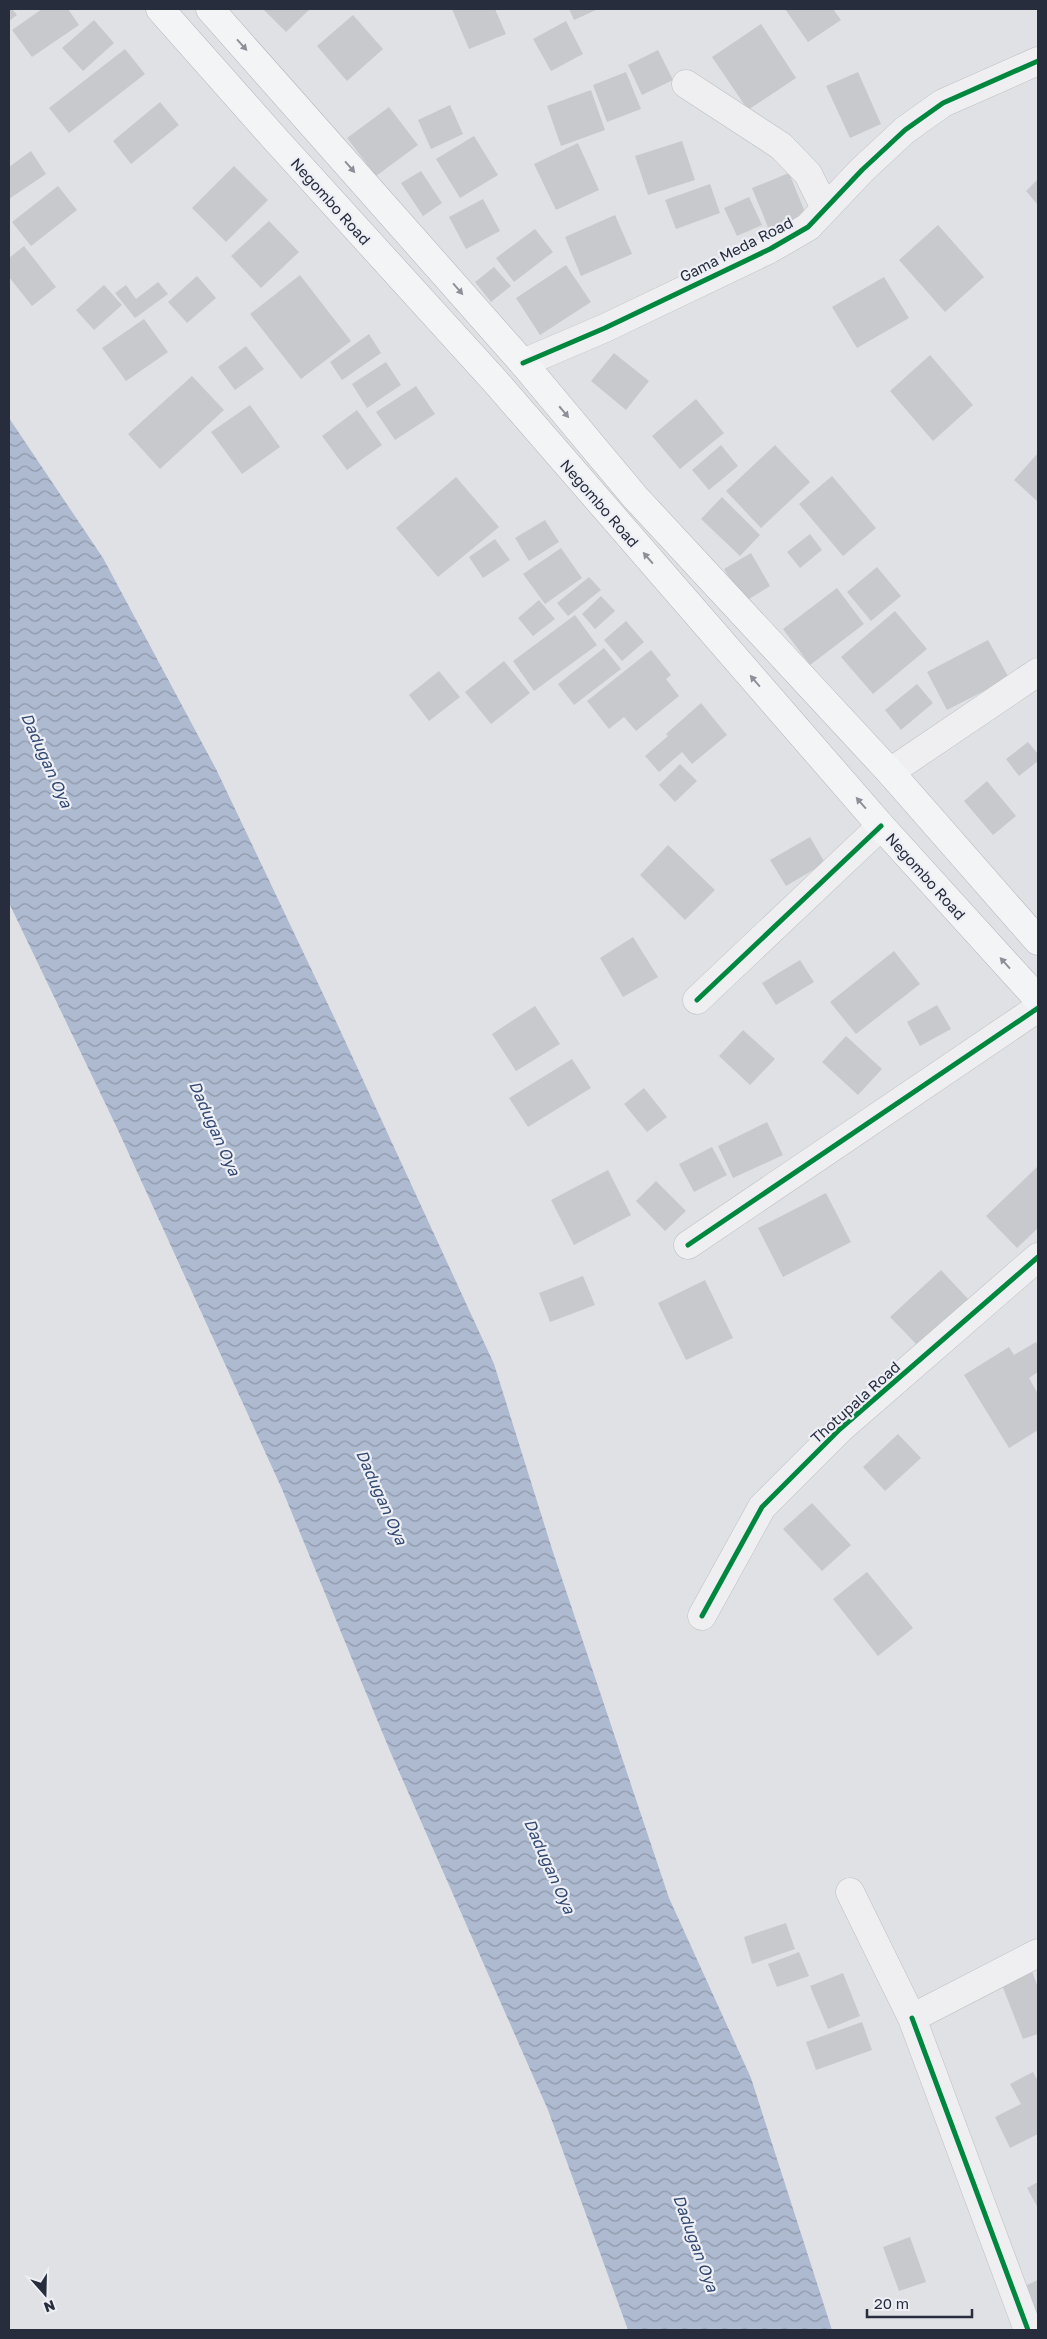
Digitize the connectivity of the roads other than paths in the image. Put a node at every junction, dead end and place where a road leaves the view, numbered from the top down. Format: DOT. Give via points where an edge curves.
graph roads {
  1 [pos="160,9"];
  2 [pos="210,9"];
  3 [pos="1038,61"];
  4 [pos="686,84"];
  5 [pos="825,208"];
  6 [pos="523,363"];
  7 [pos="1038,672"];
  8 [pos="890,772"];
  9 [pos="881,826"];
  10 [pos="1038,941"];
  11 [pos="1038,999"];
  12 [pos="697,1000"];
  13 [pos="1038,1008"];
  14 [pos="688,1245"];
  15 [pos="1038,1257"];
  16 [pos="702,1616"];
  17 [pos="850,1892"];
  18 [pos="1038,1953"];
  19 [pos="912,2018"];
  20 [pos="1028,2330"];
  9 -- 1 [label="highway, Negombo Road, one-way" via="502,389"];
  2 -- 6 [label="highway, Negombo Road, one-way"];
  3 -- 5 [label="street, Gama Meda Road" via="943,103 905,130"];
  4 -- 5 [label="street" via="781,146 808,174"];
  5 -- 6 [label="street, Gama Meda Road" via="808,227 770,249 605,328"];
  6 -- 8 [label="highway, Negombo Road, one-way" via="635,497"];
  7 -- 8 [label="street"];
  8 -- 10 [label="highway, Negombo Road"];
  11 -- 9 [label="highway, Negombo Road, one-way"];
  9 -- 12 [label="street"];
  13 -- 14 [label="street"];
  15 -- 16 [label="street, Thotupala Road" via="840,1429 762,1507"];
  17 -- 19 [label="street"];
  18 -- 19 [label="street"];
  19 -- 20 [label="street"];
}
